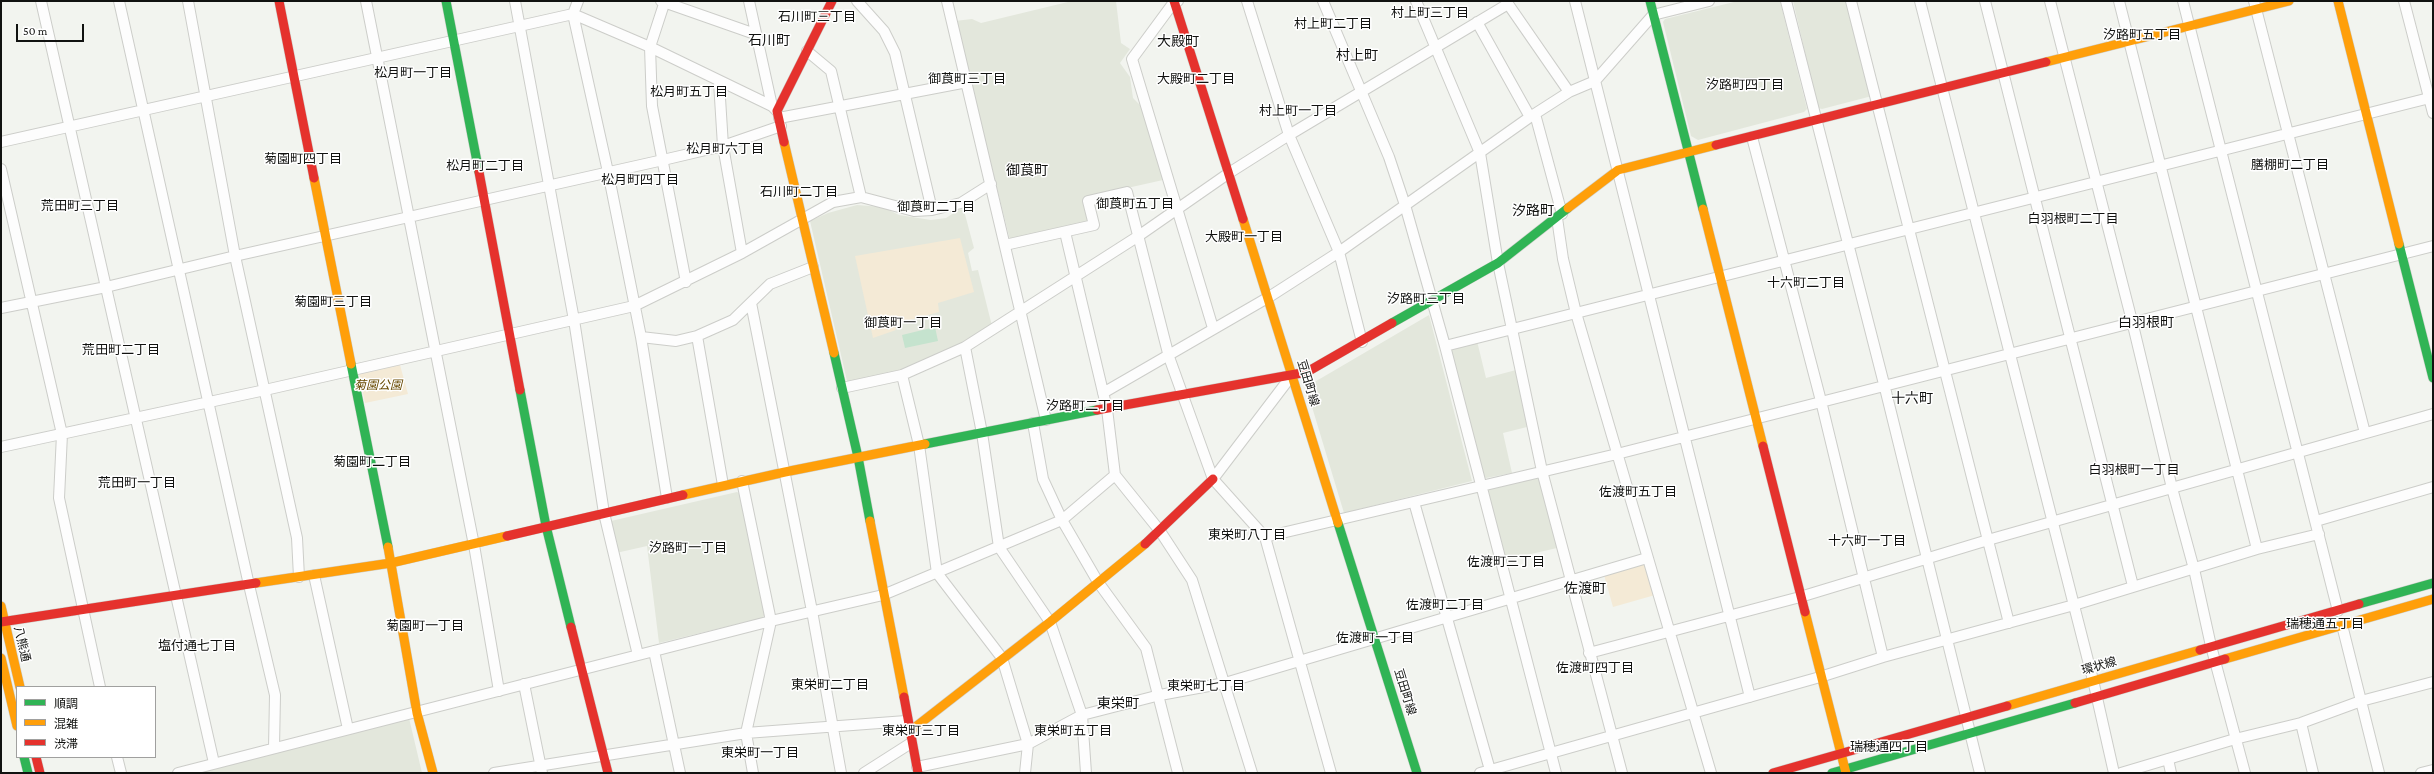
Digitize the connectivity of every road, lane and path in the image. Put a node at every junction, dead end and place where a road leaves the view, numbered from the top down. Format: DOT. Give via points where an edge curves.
graph roads {
  1 [pos="41,1"];
  2 [pos="119,1"];
  3 [pos="188,1"];
  4 [pos="279,1"];
  5 [pos="366,1"];
  6 [pos="446,1"];
  7 [pos="515,1"];
  8 [pos="578,1"];
  9 [pos="664,1"];
  10 [pos="749,1"];
  11 [pos="832,1"];
  12 [pos="857,1"];
  13 [pos="947,1"];
  14 [pos="1176,1"];
  15 [pos="1247,1"];
  16 [pos="1323,1"];
  17 [pos="1416,1"];
  18 [pos="1575,1"];
  19 [pos="1650,1"];
  20 [pos="1709,1"];
  21 [pos="1786,1"];
  22 [pos="1851,1"];
  23 [pos="1920,1"];
  24 [pos="1985,1"];
  25 [pos="2050,1"];
  26 [pos="2119,1"];
  27 [pos="2183,1"];
  28 [pos="2289,1"];
  29 [pos="2338,1"];
  30 [pos="2404,1"];
  31 [pos="1507,2"];
  32 [pos="2255,5"];
  33 [pos="573,14"];
  34 [pos="1653,15"];
  35 [pos="1477,22"];
  36 [pos="519,25"];
  37 [pos="2189,26"];
  38 [pos="756,34"];
  39 [pos="453,40"];
  40 [pos="2130,41"];
  41 [pos="650,47"];
  42 [pos="1435,48"];
  43 [pos="807,51"];
  44 [pos="377,58"];
  45 [pos="2065,58"];
  46 [pos="2003,73"];
  47 [pos="294,76"];
  48 [pos="1595,81"];
  49 [pos="720,82"];
  50 [pos="967,82"];
  51 [pos="1942,88"];
  52 [pos="1361,92"];
  53 [pos="1569,92"];
  54 [pos="905,93"];
  55 [pos="205,97"];
  56 [pos="2431,97"];
  57 [pos="1877,105"];
  58 [pos="841,106"];
  59 [pos="142,110"];
  60 [pos="2367,113"];
  61 [pos="2433,113"];
  62 [pos="777,115"];
  63 [pos="1532,115"];
  64 [pos="1816,120"];
  65 [pos="69,127"];
  66 [pos="2288,133"];
  67 [pos="1289,135"];
  68 [pos="1752,137"];
  69 [pos="1,142"];
  70 [pos="723,146"];
  71 [pos="2220,150"];
  72 [pos="1480,153"];
  73 [pos="1688,153"];
  74 [pos="663,160"];
  75 [pos="2162,166"];
  76 [pos="1,169"];
  77 [pos="1618,170"];
  78 [pos="608,172"];
  79 [pos="1229,173"];
  80 [pos="2096,182"];
  81 [pos="991,184"];
  82 [pos="550,185"];
  83 [pos="861,197"];
  84 [pos="2034,197"];
  85 [pos="484,201"];
  86 [pos="1405,206"];
  87 [pos="932,210"];
  88 [pos="1176,210"];
  89 [pos="1974,212"];
  90 [pos="1560,216"];
  91 [pos="410,217"];
  92 [pos="801,219"];
  93 [pos="1909,229"];
  94 [pos="1065,232"];
  95 [pos="325,236"];
  96 [pos="1137,238"];
  97 [pos="1005,245"];
  98 [pos="1848,246"];
  99 [pos="2433,246"];
  100 [pos="1339,252"];
  101 [pos="742,253"];
  102 [pos="2402,254"];
  103 [pos="235,256"];
  104 [pos="1784,262"];
  105 [pos="1498,263"];
  106 [pos="813,267"];
  107 [pos="178,269"];
  108 [pos="2324,274"];
  109 [pos="1076,276"];
  110 [pos="1720,278"];
  111 [pos="686,282"];
  112 [pos="106,287"];
  113 [pos="2257,289"];
  114 [pos="1649,295"];
  115 [pos="1269,297"];
  116 [pos="1433,301"];
  117 [pos="33,302"];
  118 [pos="751,303"];
  119 [pos="2194,305"];
  120 [pos="634,306"];
  121 [pos="1,308"];
  122 [pos="1020,312"];
  123 [pos="1576,313"];
  124 [pos="574,320"];
  125 [pos="2132,321"];
  126 [pos="1213,328"];
  127 [pos="1512,330"];
  128 [pos="508,335"];
  129 [pos="697,336"];
  130 [pos="641,337"];
  131 [pos="2070,338"];
  132 [pos="1362,342"];
  133 [pos="1444,346"];
  134 [pos="965,347"];
  135 [pos="434,352"];
  136 [pos="2010,353"];
  137 [pos="1169,357"];
  138 [pos="351,369"];
  139 [pos="1945,369"];
  140 [pos="902,375"];
  141 [pos="1292,375"];
  142 [pos="2433,378"];
  143 [pos="1884,384"];
  144 [pos="842,388"];
  145 [pos="265,390"];
  146 [pos="1103,393"];
  147 [pos="1182,393"];
  148 [pos="1820,401"];
  149 [pos="208,402"];
  150 [pos="1107,409"];
  151 [pos="2433,414"];
  152 [pos="136,417"];
  153 [pos="1755,419"];
  154 [pos="1046,420"];
  155 [pos="1033,423"];
  156 [pos="982,433"];
  157 [pos="2365,433"];
  158 [pos="62,434"];
  159 [pos="1684,435"];
  160 [pos="919,446"];
  161 [pos="1,447"];
  162 [pos="2298,452"];
  163 [pos="1617,454"];
  164 [pos="858,457"];
  165 [pos="2237,469"];
  166 [pos="1542,471"];
  167 [pos="785,472"];
  168 [pos="1115,476"];
  169 [pos="1213,479"];
  170 [pos="742,481"];
  171 [pos="724,485"];
  172 [pos="1481,486"];
  173 [pos="2433,486"];
  174 [pos="2172,488"];
  175 [pos="667,498"];
  176 [pos="1414,502"];
  177 [pos="2113,505"];
  178 [pos="604,513"];
  179 [pos="1062,520"];
  180 [pos="1337,520"];
  181 [pos="2316,521"];
  182 [pos="2053,523"];
  183 [pos="546,526"];
  184 [pos="1160,531"];
  185 [pos="2319,534"];
  186 [pos="1265,537"];
  187 [pos="1988,540"];
  188 [pos="474,545"];
  189 [pos="999,547"];
  190 [pos="2257,549"];
  191 [pos="1647,558"];
  192 [pos="1928,559"];
  193 [pos="391,563"];
  194 [pos="2194,569"];
  195 [pos="937,573"];
  196 [pos="314,575"];
  197 [pos="299,577"];
  198 [pos="1864,577"];
  199 [pos="1571,579"];
  200 [pos="1098,582"];
  201 [pos="2433,583"];
  202 [pos="249,585"];
  203 [pos="2133,586"];
  204 [pos="176,595"];
  205 [pos="883,595"];
  206 [pos="1800,597"];
  207 [pos="1510,598"];
  208 [pos="2433,599"];
  209 [pos="2074,605"];
  210 [pos="1,606"];
  211 [pos="85,610"];
  212 [pos="812,611"];
  213 [pos="2338,611"];
  214 [pos="1730,616"];
  215 [pos="1446,617"];
  216 [pos="771,621"];
  217 [pos="3,622"];
  218 [pos="1050,622"];
  219 [pos="2009,623"];
  220 [pos="2342,625"];
  221 [pos="1668,632"];
  222 [pos="1376,638"];
  223 [pos="1947,640"];
  224 [pos="2211,646"];
  225 [pos="654,651"];
  226 [pos="1589,653"];
  227 [pos="638,655"];
  228 [pos="1883,657"];
  229 [pos="1,658"];
  230 [pos="1002,658"];
  231 [pos="2215,661"];
  232 [pos="1298,662"];
  233 [pos="582,670"];
  234 [pos="1820,677"];
  235 [pos="2093,680"];
  236 [pos="2433,682"];
  237 [pos="1224,683"];
  238 [pos="524,684"];
  239 [pos="20,686"];
  240 [pos="100,686"];
  241 [pos="499,691"];
  242 [pos="1160,695"];
  243 [pos="2097,696"];
  244 [pos="1750,697"];
  245 [pos="2361,701"];
  246 [pos="417,712"];
  247 [pos="1692,713"];
  248 [pos="1082,715"];
  249 [pos="1965,717"];
  250 [pos="906,720"];
  251 [pos="16,722"];
  252 [pos="2301,723"];
  253 [pos="833,726"];
  254 [pos="348,730"];
  255 [pos="909,732"];
  256 [pos="1969,732"];
  257 [pos="746,733"];
  258 [pos="1613,736"];
  259 [pos="2235,739"];
  260 [pos="911,743"];
  261 [pos="674,744"];
  262 [pos="1028,744"];
  263 [pos="274,748"];
  264 [pos="1551,753"];
  265 [pos="1840,754"];
  266 [pos="604,756"];
  267 [pos="24,758"];
  268 [pos="36,758"];
  269 [pos="117,758"];
  270 [pos="2168,759"];
  271 [pos="214,763"];
  272 [pos="541,769"];
  273 [pos="917,770"];
  274 [pos="2433,770"];
  275 [pos="1846,771"];
  276 [pos="1485,772"];
  277 [pos="28,773"];
  278 [pos="40,773"];
  279 [pos="121,773"];
  280 [pos="178,773"];
  281 [pos="433,773"];
  282 [pos="494,773"];
  283 [pos="608,773"];
  284 [pos="680,773"];
  285 [pos="753,773"];
  286 [pos="841,773"];
  287 [pos="864,773"];
  288 [pos="1025,773"];
  289 [pos="1086,773"];
  290 [pos="1178,773"];
  291 [pos="1252,773"];
  292 [pos="1331,773"];
  293 [pos="1417,773"];
  294 [pos="1556,773"];
  295 [pos="1622,773"];
  296 [pos="1711,773"];
  297 [pos="1773,773"];
  298 [pos="1832,773"];
  299 [pos="1980,773"];
  300 [pos="2114,773"];
  301 [pos="2121,773"];
  302 [pos="2171,773"];
  303 [pos="2245,773"];
  304 [pos="2313,773"];
  305 [pos="2379,773"];
  306 [pos="2421,773"];
  1 -- 65 [label="street"];
  2 -- 59 [label="street"];
  3 -- 55 [label="street"];
  4 -- 47 [label="street"];
  5 -- 44 [label="street"];
  6 -- 39 [label="street"];
  7 -- 36 [label="street"];
  8 -- 33 [label="street"];
  9 -- 38 [label="street"];
  9 -- 41 [label="street"];
  10 -- 38 [label="street"];
  11 -- 43 [label="street"];
  12 -- 54 [label="street" via="884,31 895,53"];
  13 -- 50 [label="street"];
  14 -- 79 [label="street, 豆田町線"];
  14 -- 88 [label="street" via="1132,59"];
  15 -- 67 [label="street"];
  16 -- 52 [label="street"];
  17 -- 42 [label="street"];
  18 -- 48 [label="street"];
  19 -- 34 [label="street"];
  20 -- 34 [label="street"];
  21 -- 64 [label="street"];
  22 -- 57 [label="street"];
  23 -- 51 [label="street"];
  24 -- 46 [label="street"];
  25 -- 45 [label="street"];
  26 -- 40 [label="street"];
  27 -- 37 [label="street"];
  28 -- 32 [label="street"];
  29 -- 60 [label="street"];
  30 -- 56 [label="street"];
  31 -- 35 [label="street"];
  31 -- 53 [label="street"];
  32 -- 37 [label="street"];
  32 -- 66 [label="street"];
  33 -- 36 [label="street"];
  33 -- 41 [label="street"];
  33 -- 78 [label="street"];
  34 -- 48 [label="street"];
  34 -- 73 [label="street"];
  35 -- 42 [label="street"];
  35 -- 63 [label="street"];
  36 -- 39 [label="street"];
  36 -- 82 [label="street"];
  37 -- 40 [label="street"];
  37 -- 71 [label="street"];
  38 -- 62 [label="street"];
  39 -- 44 [label="street"];
  39 -- 85 [label="street"];
  40 -- 45 [label="street"];
  40 -- 75 [label="street"];
  41 -- 49 [label="street"];
  41 -- 74 [label="street" via="652,106"];
  42 -- 52 [label="street"];
  42 -- 72 [label="street"];
  43 -- 58 [label="street" via="831,71"];
  43 -- 62 [label="street"];
  44 -- 47 [label="street"];
  44 -- 91 [label="street"];
  45 -- 46 [label="street"];
  45 -- 80 [label="street"];
  46 -- 51 [label="street"];
  46 -- 84 [label="street"];
  47 -- 55 [label="street"];
  47 -- 95 [label="street"];
  48 -- 53 [label="street"];
  48 -- 77 [label="street"];
  49 -- 62 [label="street"];
  49 -- 70 [label="street"];
  50 -- 54 [label="street"];
  50 -- 81 [label="street"];
  51 -- 57 [label="street"];
  51 -- 89 [label="street"];
  52 -- 67 [label="street"];
  52 -- 86 [label="street" via="1389,157"];
  53 -- 63 [label="street"];
  54 -- 58 [label="street"];
  54 -- 87 [label="street"];
  55 -- 59 [label="street"];
  55 -- 103 [label="street"];
  56 -- 60 [label="street"];
  56 -- 61 [label="street"];
  57 -- 64 [label="street"];
  57 -- 93 [label="street"];
  58 -- 62 [label="street"];
  58 -- 83 [label="street"];
  59 -- 65 [label="street"];
  59 -- 107 [label="street"];
  60 -- 66 [label="street"];
  60 -- 102 [label="street"];
  62 -- 70 [label="street"];
  62 -- 92 [label="street"];
  63 -- 72 [label="street"];
  63 -- 90 [label="street"];
  64 -- 68 [label="street"];
  64 -- 98 [label="street"];
  65 -- 69 [label="street"];
  65 -- 112 [label="street"];
  66 -- 71 [label="street"];
  66 -- 108 [label="street"];
  67 -- 79 [label="street"];
  67 -- 100 [label="street"];
  68 -- 73 [label="street"];
  68 -- 104 [label="street"];
  70 -- 74 [label="street"];
  70 -- 101 [label="street"];
  71 -- 75 [label="street"];
  71 -- 113 [label="street"];
  72 -- 86 [label="street"];
  72 -- 105 [label="street"];
  73 -- 77 [label="street"];
  73 -- 110 [label="street"];
  74 -- 78 [label="street"];
  74 -- 111 [label="street"];
  75 -- 80 [label="street"];
  75 -- 119 [label="street"];
  76 -- 117 [label="street"];
  77 -- 90 [label="street"];
  77 -- 114 [label="street"];
  78 -- 82 [label="street"];
  78 -- 120 [label="street"];
  79 -- 88 [label="street"];
  79 -- 115 [label="street, 豆田町線"];
  80 -- 84 [label="street"];
  80 -- 125 [label="street"];
  81 -- 87 [label="street" via="961,203"];
  81 -- 97 [label="street"];
  82 -- 85 [label="street"];
  82 -- 124 [label="street"];
  83 -- 87 [label="street" via="914,211"];
  83 -- 92 [label="street" via="833,202"];
  84 -- 89 [label="street"];
  84 -- 131 [label="street"];
  85 -- 91 [label="street"];
  85 -- 128 [label="street"];
  86 -- 100 [label="street"];
  86 -- 116 [label="street"];
  88 -- 96 [label="street"];
  88 -- 126 [label="street"];
  89 -- 93 [label="street"];
  89 -- 136 [label="street"];
  90 -- 105 [label="street"];
  90 -- 123 [label="street" via="1563,259"];
  91 -- 95 [label="street"];
  91 -- 135 [label="street"];
  92 -- 101 [label="street"];
  92 -- 106 [label="street"];
  93 -- 98 [label="street"];
  93 -- 139 [label="street"];
  94 -- 96 [label="street" via="1094,226 1088,201 1127,192"];
  94 -- 97 [label="street"];
  94 -- 109 [label="street"];
  95 -- 103 [label="street"];
  95 -- 138 [label="street"];
  96 -- 109 [label="street"];
  96 -- 137 [label="street"];
  97 -- 122 [label="street"];
  98 -- 104 [label="street"];
  98 -- 143 [label="street"];
  99 -- 102 [label="street"];
  100 -- 115 [label="street"];
  100 -- 132 [label="street"];
  101 -- 111 [label="street"];
  102 -- 108 [label="street"];
  102 -- 142 [label="street"];
  103 -- 107 [label="street"];
  103 -- 145 [label="street"];
  104 -- 110 [label="street"];
  104 -- 148 [label="street"];
  105 -- 116 [label="street"];
  105 -- 127 [label="street"];
  106 -- 118 [label="street" via="770,284"];
  106 -- 144 [label="street"];
  107 -- 112 [label="street"];
  107 -- 149 [label="street"];
  108 -- 113 [label="street"];
  108 -- 157 [label="street"];
  109 -- 122 [label="street"];
  109 -- 146 [label="street"];
  110 -- 114 [label="street"];
  110 -- 153 [label="street"];
  111 -- 120 [label="street"];
  112 -- 117 [label="street"];
  112 -- 152 [label="street"];
  113 -- 119 [label="street"];
  113 -- 162 [label="street"];
  114 -- 123 [label="street"];
  114 -- 159 [label="street"];
  115 -- 126 [label="street"];
  115 -- 141 [label="street, 豆田町線"];
  116 -- 132 [label="street"];
  116 -- 133 [label="street"];
  117 -- 121 [label="street"];
  117 -- 158 [label="street"];
  118 -- 129 [label="street" via="733,320"];
  118 -- 167 [label="street"];
  119 -- 125 [label="street"];
  119 -- 165 [label="street"];
  120 -- 124 [label="street"];
  120 -- 130 [label="street"];
  122 -- 134 [label="street"];
  122 -- 154 [label="street"];
  123 -- 127 [label="street"];
  123 -- 163 [label="street"];
  124 -- 128 [label="street"];
  124 -- 178 [label="street"];
  125 -- 131 [label="street"];
  125 -- 174 [label="street"];
  126 -- 137 [label="street"];
  127 -- 133 [label="street"];
  127 -- 166 [label="street"];
  128 -- 135 [label="street"];
  128 -- 183 [label="street"];
  129 -- 130 [label="street" via="666,342"];
  129 -- 171 [label="street"];
  130 -- 175 [label="street"];
  131 -- 136 [label="street"];
  131 -- 177 [label="street"];
  132 -- 141 [label="street" via="1307,372"];
  133 -- 172 [label="street"];
  134 -- 140 [label="street"];
  134 -- 156 [label="street"];
  135 -- 138 [label="street"];
  135 -- 188 [label="street"];
  136 -- 139 [label="street"];
  136 -- 182 [label="street"];
  137 -- 146 [label="street"];
  137 -- 147 [label="street"];
  138 -- 145 [label="street"];
  138 -- 193 [label="street"];
  139 -- 143 [label="street"];
  139 -- 187 [label="street"];
  140 -- 144 [label="street"];
  140 -- 160 [label="street"];
  141 -- 147 [label="street"];
  141 -- 169 [label="street"];
  141 -- 180 [label="street, 豆田町線"];
  143 -- 148 [label="street"];
  143 -- 192 [label="street"];
  144 -- 164 [label="street"];
  145 -- 149 [label="street"];
  145 -- 197 [label="street" via="297,538"];
  146 -- 150 [label="street"];
  147 -- 150 [label="street"];
  147 -- 169 [label="street"];
  148 -- 153 [label="street"];
  148 -- 198 [label="street"];
  149 -- 152 [label="street"];
  149 -- 202 [label="street"];
  150 -- 154 [label="street"];
  150 -- 168 [label="street"];
  151 -- 157 [label="street"];
  152 -- 158 [label="street"];
  152 -- 204 [label="street"];
  153 -- 159 [label="street"];
  153 -- 206 [label="street"];
  154 -- 155 [label="street"];
  155 -- 156 [label="street"];
  155 -- 179 [label="street" via="1043,479"];
  156 -- 160 [label="street"];
  156 -- 189 [label="street"];
  157 -- 162 [label="street"];
  158 -- 161 [label="street"];
  158 -- 211 [label="street" via="60,498"];
  159 -- 163 [label="street"];
  159 -- 214 [label="street"];
  160 -- 164 [label="street"];
  160 -- 195 [label="street"];
  162 -- 165 [label="street"];
  162 -- 181 [label="street"];
  163 -- 166 [label="street"];
  163 -- 191 [label="street"];
  164 -- 167 [label="street"];
  164 -- 205 [label="street"];
  165 -- 174 [label="street"];
  165 -- 190 [label="street"];
  166 -- 172 [label="street"];
  166 -- 199 [label="street"];
  167 -- 170 [label="street"];
  167 -- 212 [label="street"];
  168 -- 179 [label="street"];
  168 -- 184 [label="street"];
  169 -- 184 [label="street"];
  169 -- 186 [label="street"];
  170 -- 171 [label="street"];
  170 -- 216 [label="street"];
  171 -- 175 [label="street"];
  172 -- 176 [label="street"];
  172 -- 207 [label="street"];
  173 -- 181 [label="street"];
  174 -- 177 [label="street"];
  174 -- 194 [label="street"];
  175 -- 178 [label="street"];
  176 -- 180 [label="street"];
  176 -- 215 [label="street"];
  177 -- 182 [label="street"];
  177 -- 203 [label="street"];
  178 -- 183 [label="street"];
  178 -- 227 [label="street"];
  179 -- 189 [label="street"];
  179 -- 200 [label="street"];
  180 -- 186 [label="street"];
  180 -- 222 [label="street, 豆田町線"];
  181 -- 185 [label="street"];
  182 -- 187 [label="street"];
  182 -- 209 [label="street"];
  183 -- 188 [label="street"];
  183 -- 233 [label="street"];
  184 -- 200 [label="street"];
  184 -- 237 [label="street" via="1192,580"];
  185 -- 190 [label="street"];
  185 -- 213 [label="street"];
  186 -- 232 [label="street"];
  187 -- 192 [label="street"];
  187 -- 219 [label="street"];
  188 -- 193 [label="street"];
  188 -- 241 [label="street"];
  189 -- 195 [label="street"];
  189 -- 218 [label="street"];
  190 -- 194 [label="street"];
  191 -- 199 [label="street"];
  191 -- 221 [label="street"];
  192 -- 198 [label="street"];
  192 -- 223 [label="street"];
  193 -- 196 [label="street"];
  193 -- 246 [label="street"];
  194 -- 203 [label="street"];
  194 -- 224 [label="street"];
  195 -- 205 [label="street"];
  195 -- 230 [label="street"];
  196 -- 197 [label="street"];
  196 -- 254 [label="street"];
  197 -- 202 [label="street"];
  198 -- 206 [label="street"];
  198 -- 228 [label="street"];
  199 -- 207 [label="street"];
  199 -- 226 [label="street"];
  200 -- 218 [label="street"];
  200 -- 242 [label="street" via="1146,648"];
  201 -- 213 [label="street, 環状線"];
  202 -- 204 [label="street"];
  202 -- 263 [label="street" via="275,695"];
  203 -- 209 [label="street"];
  204 -- 211 [label="street"];
  204 -- 271 [label="street"];
  205 -- 212 [label="street"];
  205 -- 250 [label="street"];
  206 -- 214 [label="street"];
  206 -- 234 [label="street"];
  207 -- 215 [label="street"];
  207 -- 264 [label="street"];
  208 -- 220 [label="street"];
  209 -- 219 [label="street"];
  209 -- 235 [label="street"];
  210 -- 217 [label="street, 八熊通"];
  211 -- 217 [label="street"];
  211 -- 240 [label="street"];
  212 -- 216 [label="street"];
  212 -- 253 [label="street"];
  213 -- 224 [label="street, 環状線"];
  214 -- 221 [label="street"];
  214 -- 244 [label="street"];
  215 -- 222 [label="street"];
  215 -- 276 [label="street"];
  216 -- 225 [label="street"];
  216 -- 257 [label="street"];
  217 -- 239 [label="street, 八熊通"];
  218 -- 230 [label="street"];
  218 -- 248 [label="street"];
  219 -- 223 [label="street"];
  220 -- 231 [label="street"];
  220 -- 245 [label="street"];
  221 -- 226 [label="street"];
  221 -- 247 [label="street"];
  222 -- 232 [label="street"];
  222 -- 293 [label="street, 豆田町線"];
  223 -- 228 [label="street"];
  223 -- 249 [label="street"];
  224 -- 231 [label="street"];
  224 -- 235 [label="street, 環状線"];
  225 -- 227 [label="street"];
  225 -- 261 [label="street"];
  226 -- 258 [label="street"];
  227 -- 233 [label="street"];
  228 -- 234 [label="street"];
  229 -- 251 [label="street, 八熊通"];
  230 -- 255 [label="street"];
  230 -- 262 [label="street"];
  231 -- 243 [label="street"];
  231 -- 259 [label="street"];
  232 -- 237 [label="street"];
  232 -- 292 [label="street"];
  233 -- 238 [label="street"];
  233 -- 266 [label="street"];
  234 -- 244 [label="street"];
  234 -- 265 [label="street"];
  235 -- 243 [label="street"];
  235 -- 249 [label="street, 環状線"];
  236 -- 245 [label="street"];
  237 -- 242 [label="street"];
  237 -- 291 [label="street"];
  238 -- 241 [label="street"];
  238 -- 272 [label="street"];
  241 -- 246 [label="street"];
  242 -- 248 [label="street"];
  242 -- 290 [label="street"];
  243 -- 256 [label="street"];
  243 -- 300 [label="street"];
  244 -- 247 [label="street"];
  245 -- 252 [label="street"];
  245 -- 305 [label="street"];
  246 -- 254 [label="street"];
  246 -- 281 [label="street"];
  247 -- 258 [label="street"];
  247 -- 296 [label="street"];
  248 -- 262 [label="street"];
  248 -- 289 [label="street"];
  249 -- 256 [label="street"];
  249 -- 265 [label="street, 環状線"];
  250 -- 253 [label="street"];
  250 -- 255 [label="street"];
  252 -- 259 [label="street"];
  252 -- 304 [label="street"];
  253 -- 257 [label="street"];
  253 -- 286 [label="street"];
  254 -- 263 [label="street"];
  255 -- 260 [label="street"];
  256 -- 275 [label="street"];
  256 -- 299 [label="street"];
  257 -- 261 [label="street"];
  257 -- 285 [label="street"];
  258 -- 264 [label="street"];
  258 -- 295 [label="street"];
  259 -- 270 [label="street"];
  259 -- 303 [label="street"];
  260 -- 273 [label="street"];
  260 -- 287 [label="street"];
  261 -- 266 [label="street"];
  261 -- 284 [label="street"];
  262 -- 273 [label="street"];
  262 -- 288 [label="street"];
  263 -- 271 [label="street"];
  264 -- 276 [label="street"];
  264 -- 294 [label="street"];
  265 -- 275 [label="street"];
  265 -- 297 [label="street, 環状線"];
  266 -- 272 [label="street"];
  266 -- 283 [label="street"];
  267 -- 277 [label="street"];
  268 -- 278 [label="street"];
  269 -- 279 [label="street"];
  270 -- 301 [label="street"];
  270 -- 302 [label="street"];
  271 -- 280 [label="street"];
  272 -- 282 [label="street"];
  274 -- 306 [label="street"];
  275 -- 298 [label="street"];
}
